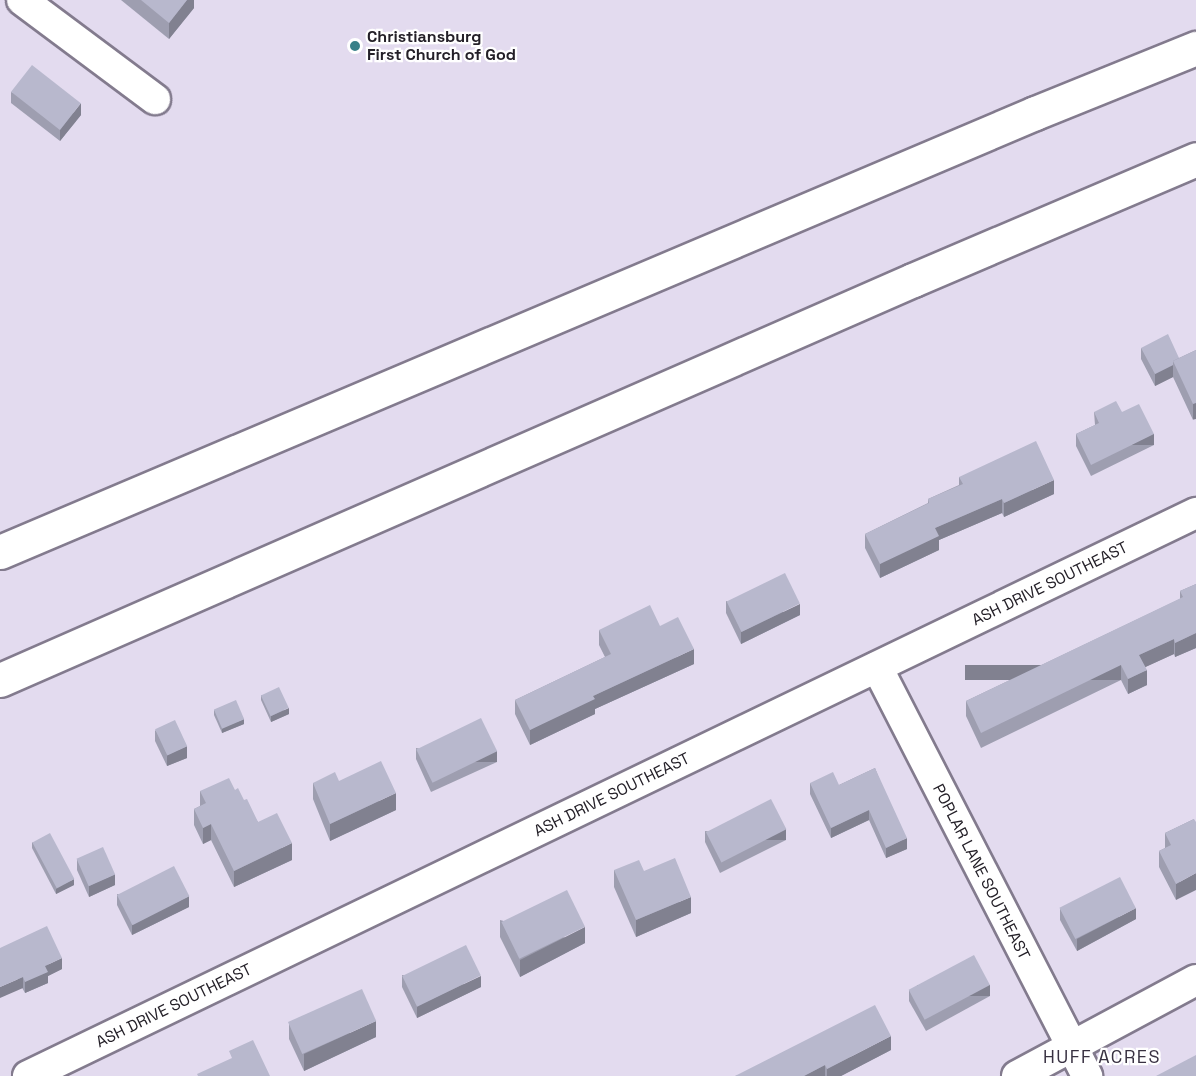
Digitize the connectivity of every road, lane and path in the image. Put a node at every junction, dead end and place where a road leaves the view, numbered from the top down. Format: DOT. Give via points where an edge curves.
graph roads {
  1 [pos="22,0"];
  2 [pos="1196,48"];
  3 [pos="155,99"];
  4 [pos="1196,159"];
  5 [pos="1196,513"];
  6 [pos="0,552"];
  7 [pos="877,667"];
  8 [pos="0,680"];
  9 [pos="1196,980"];
  10 [pos="1071,1047"];
  11 [pos="28,1076"];
  12 [pos="1017,1076"];
  13 [pos="1087,1076"];
  1 -- 3 [label="street"];
  2 -- 6 [label="highway"];
  4 -- 8 [label="highway"];
  5 -- 7 [label="street, ASH DRIVE SOUTHEAST"];
  7 -- 10 [label="street, POPLAR LANE SOUTHEAST"];
  7 -- 11 [label="street, ASH DRIVE SOUTHEAST"];
  9 -- 10 [label="street"];
  10 -- 12 [label="street"];
  10 -- 13 [label="street, POPLAR LANE SOUTHEAST"];
}
